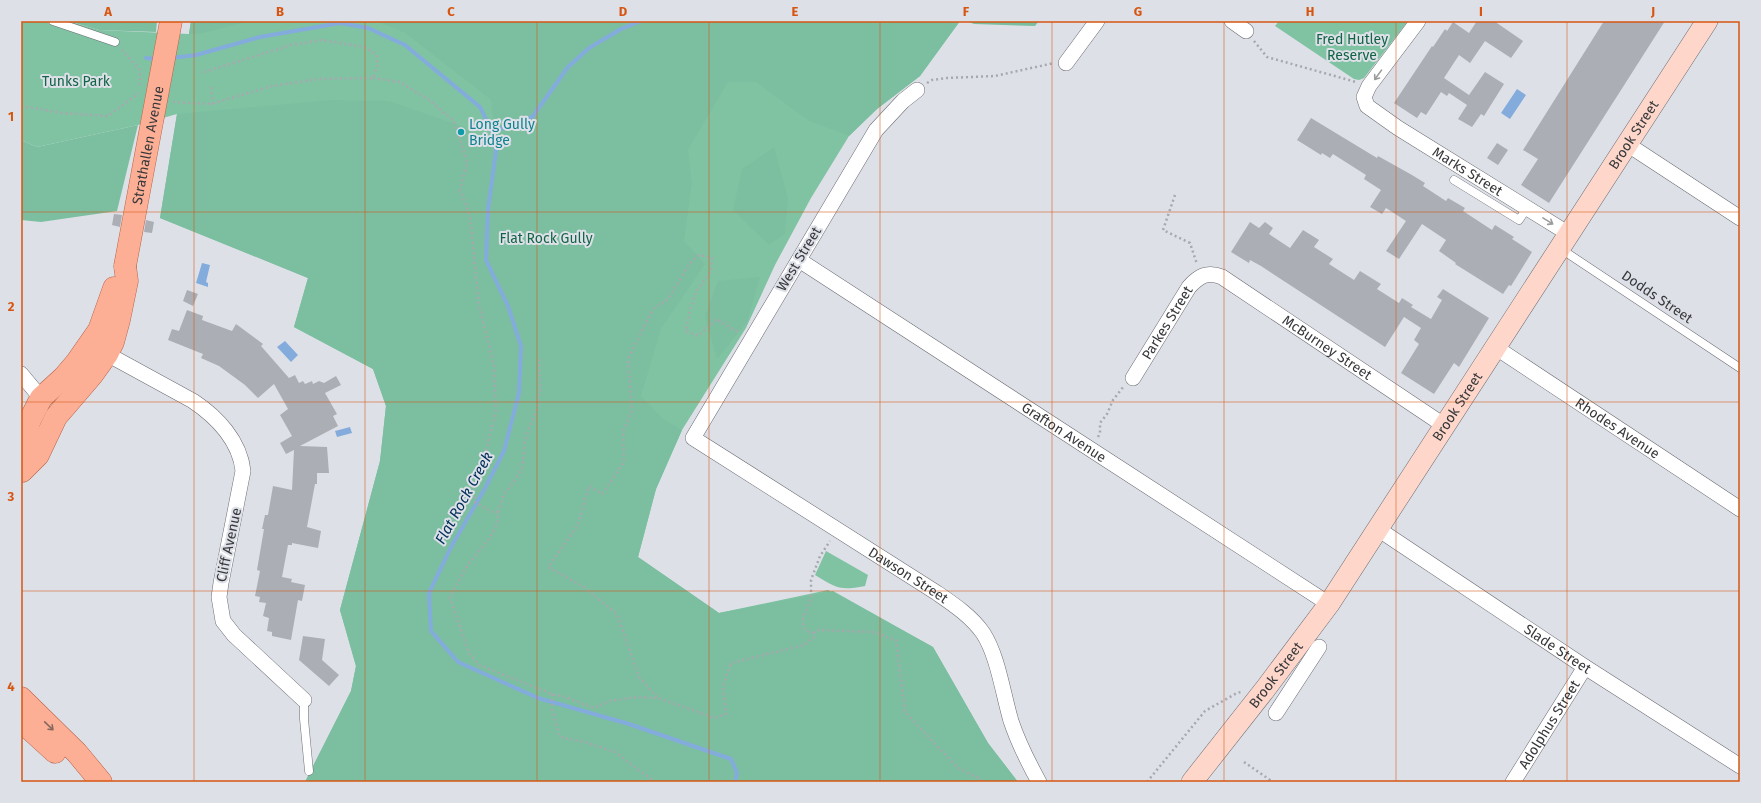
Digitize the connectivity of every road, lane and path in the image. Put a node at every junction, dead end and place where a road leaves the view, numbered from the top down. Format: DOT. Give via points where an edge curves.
graph roads {
  1 [pos="54,21"];
  2 [pos="171,21"];
  3 [pos="1097,21"];
  4 [pos="1232,21"];
  5 [pos="1418,21"];
  6 [pos="1707,21"];
  7 [pos="1246,30"];
  8 [pos="115,42"];
  9 [pos="1066,63"];
  10 [pos="202,73"];
  11 [pos="373,78"];
  12 [pos="1370,86"];
  13 [pos="211,87"];
  14 [pos="917,90"];
  15 [pos="140,92"];
  16 [pos="143,95"];
  17 [pos="166,101"];
  18 [pos="213,104"];
  19 [pos="21,106"];
  20 [pos="1627,144"];
  21 [pos="1454,180"];
  22 [pos="1175,195"];
  23 [pos="1527,208"];
  24 [pos="1740,218"];
  25 [pos="1564,241"];
  26 [pos="799,260"];
  27 [pos="125,268"];
  28 [pos="1204,275"];
  29 [pos="107,307"];
  30 [pos="750,340"];
  31 [pos="1495,346"];
  32 [pos="107,354"];
  33 [pos="539,357"];
  34 [pos="1740,368"];
  35 [pos="21,374"];
  36 [pos="92,375"];
  37 [pos="64,377"];
  38 [pos="1133,378"];
  39 [pos="41,398"];
  40 [pos="1445,426"];
  41 [pos="693,438"];
  42 [pos="1092,450"];
  43 [pos="25,462"];
  44 [pos="1740,509"];
  45 [pos="498,512"];
  46 [pos="1378,529"];
  47 [pos="837,530"];
  48 [pos="1328,604"];
  49 [pos="814,633"];
  50 [pos="1319,647"];
  51 [pos="1585,667"];
  52 [pos="1286,678"];
  53 [pos="1241,692"];
  54 [pos="552,694"];
  55 [pos="21,698"];
  56 [pos="658,698"];
  57 [pos="304,700"];
  58 [pos="1276,713"];
  59 [pos="21,721"];
  60 [pos="1244,762"];
  61 [pos="1740,766"];
  62 [pos="309,772"];
  63 [pos="82,782"];
  64 [pos="101,782"];
  65 [pos="655,782"];
  66 [pos="984,782"];
  67 [pos="1039,782"];
  68 [pos="1147,782"];
  69 [pos="1192,782"];
  70 [pos="1272,782"];
  71 [pos="1513,782"];
  1 -- 8 [label="lane"];
  2 -- 27 [label="main road, Strathallen Avenue, bridge"];
  3 -- 9 [label="street"];
  4 -- 7 [label="street"];
  5 -- 12 [label="street, one-way"];
  6 -- 20 [label="main road, Brook Street"];
  7 -- 12 [label="path" via="1267,57"];
  8 -- 15 [label="path" via="140,70"];
  9 -- 14 [label="path" via="1053,63 995,76 932,80"];
  10 -- 11 [label="path" via="291,45 322,40 364,47 376,54 378,65"];
  11 -- 18 [label="path" via="318,79 272,86"];
  11 -- 45 [label="path" via="400,82 429,100 454,121 467,162 460,190 470,216 479,305 494,366 496,411 473,489 475,502 492,512"];
  12 -- 23 [label="street, Marks Street" via="1364,96 1367,106"];
  13 -- 18 [label="path"];
  14 -- 26 [label="street, West Street" via="876,130"];
  15 -- 16 [label="path"];
  15 -- 19 [label="path" via="108,116 62,113"];
  17 -- 18 [label="path"];
  20 -- 24 [label="street"];
  20 -- 25 [label="main road, Brook Street"];
  21 -- 23 [label="lane" via="1519,220"];
  22 -- 28 [label="path" via="1163,230 1190,243"];
  23 -- 25 [label="street, Marks Street, one-way"];
  25 -- 31 [label="main road, Brook Street"];
  25 -- 34 [label="lane, Dodds Street"];
  26 -- 30 [label="street, West Street"];
  26 -- 42 [label="street, Grafton Avenue"];
  27 -- 29 [label="main road, Strathallen Avenue" via="117,279"];
  27 -- 32 [label="main road, Strathallen Avenue" via="128,281 113,342"];
  28 -- 38 [label="street, Parkes Street" via="1189,287"];
  28 -- 40 [label="street, McBurney Street" via="1214,274 1222,277"];
  29 -- 32 [label="main road" via="110,314"];
  29 -- 37 [label="main road, Strathallen Avenue" via="93,341"];
  30 -- 41 [label="street, West Street"];
  30 -- 56 [label="path" via="717,319 698,336 686,331 696,292 711,271 712,258 699,254 690,263 668,299 653,309 628,359 632,411 623,431 624,462 602,494 589,486 578,525 548,567 584,586 617,614 639,677"];
  31 -- 40 [label="main road, Brook Street"];
  31 -- 44 [label="street, Rhodes Avenue"];
  32 -- 36 [label="main road, Strathallen Avenue"];
  32 -- 37 [label="main road"];
  32 -- 57 [label="street, Cliff Avenue" via="206,410 233,442 244,471 221,583 219,597 222,621"];
  33 -- 45 [label="path" via="540,390 536,412 525,442 522,468 504,494"];
  35 -- 39 [label="street"];
  36 -- 39 [label="main road" via="84,378 61,397"];
  36 -- 43 [label="main road, Strathallen Avenue" via="56,417"];
  37 -- 39 [label="main road, Strathallen Avenue"];
  38 -- 42 [label="path" via="1122,387 1100,423 1100,433"];
  39 -- 43 [label="main road, Strathallen Avenue" via="30,420"];
  40 -- 46 [label="main road, Brook Street"];
  41 -- 47 [label="street, Dawson Street"];
  42 -- 48 [label="street, Grafton Avenue"];
  45 -- 54 [label="path" via="498,520 486,545 469,564 450,597 469,653 479,665"];
  46 -- 48 [label="main road, Brook Street"];
  46 -- 51 [label="street, Slade Street"];
  47 -- 49 [label="path" via="820,556 811,580 811,598 802,624 806,631"];
  47 -- 67 [label="street, Dawson Street" via="955,605 982,632 990,646 1022,750"];
  48 -- 52 [label="main road, Brook Street"];
  49 -- 56 [label="path" via="814,637 804,645 731,663 723,686 726,714 715,718"];
  49 -- 66 [label="path" via="817,630 873,632 896,640 905,712 957,767"];
  50 -- 52 [label="street"];
  51 -- 61 [label="street, Slade Street"];
  51 -- 71 [label="street, Adolphus Street"];
  52 -- 58 [label="street"];
  52 -- 69 [label="main road, Brook Street"];
  53 -- 68 [label="path" via="1205,711"];
  54 -- 56 [label="path" via="594,708 620,698"];
  54 -- 65 [label="path" via="552,709 560,737 615,752"];
  55 -- 64 [label="main road, one-way" via="77,753"];
  57 -- 62 [label="lane, Cliff Avenue"];
  59 -- 63 [label="main road" via="64,761"];
  60 -- 70 [label="path"];
}
